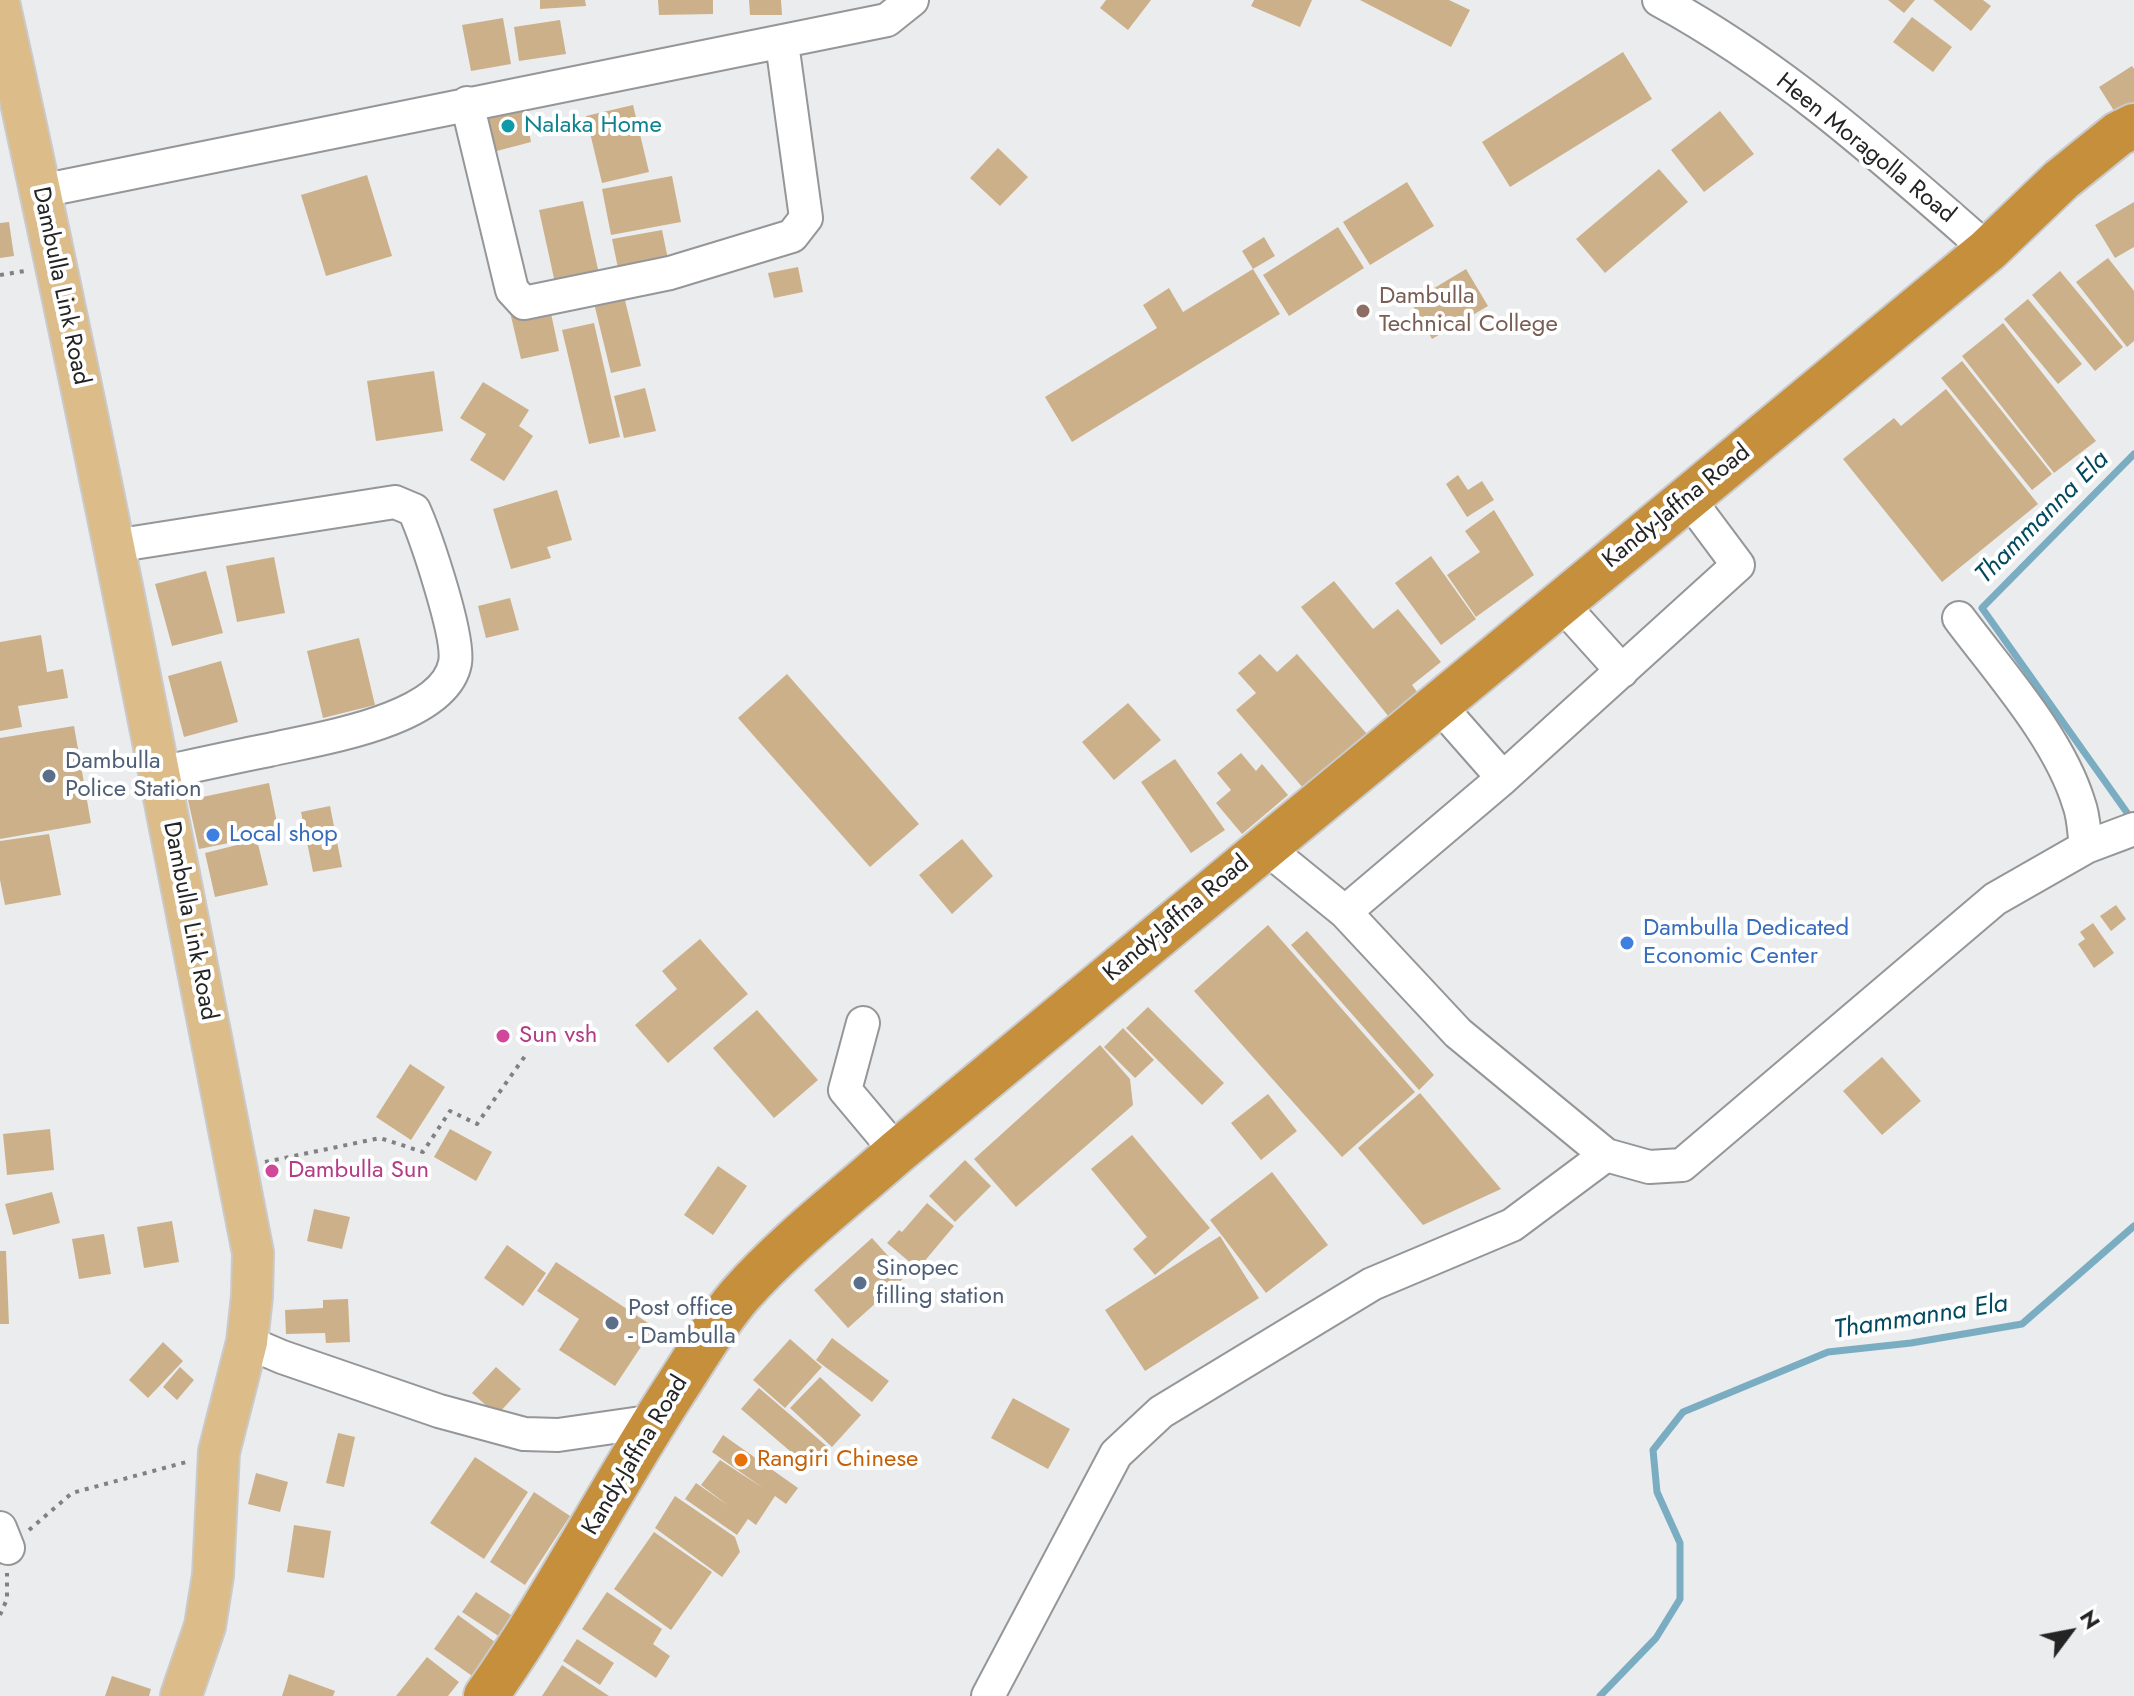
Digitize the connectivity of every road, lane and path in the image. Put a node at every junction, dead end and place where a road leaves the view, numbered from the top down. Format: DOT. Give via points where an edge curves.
graph roads {
  1 [pos="912,0"];
  2 [pos="1659,0"];
  3 [pos="0,7"];
  4 [pos="782,43"];
  5 [pos="467,103"];
  6 [pos="2134,126"];
  7 [pos="2134,156"];
  8 [pos="41,191"];
  9 [pos="1988,250"];
  10 [pos="1688,498"];
  11 [pos="114,546"];
  12 [pos="1560,602"];
  13 [pos="1959,618"];
  14 [pos="1622,671"];
  15 [pos="1437,703"];
  16 [pos="160,773"];
  17 [pos="1503,778"];
  18 [pos="2134,829"];
  19 [pos="2095,843"];
  20 [pos="1265,847"];
  21 [pos="1345,912"];
  22 [pos="863,1023"];
  23 [pos="525,1056"];
  24 [pos="897,1152"];
  25 [pos="1606,1155"];
  26 [pos="236,1168"];
  27 [pos="247,1342"];
  28 [pos="655,1421"];
  29 [pos="219,1452"];
  30 [pos="4,1538"];
  31 [pos="0,1615"];
  32 [pos="181,1696"];
  33 [pos="486,1696"];
  34 [pos="988,1696"];
  1 -- 4 [label="street" via="887,20"];
  2 -- 9 [label="street, Heen Moragolla Road" via="1707,26 1837,119"];
  3 -- 8 [label="main road, Dambulla Link Road"];
  4 -- 5 [label="street"];
  4 -- 5 [label="street" via="806,218 792,236 670,273 524,303 512,290"];
  5 -- 8 [label="street"];
  6 -- 9 [label="highway, Kandy-Jaffna Road" via="2061,180"];
  7 -- 9 [label="highway, Kandy-Jaffna Road"];
  8 -- 11 [label="main road, Dambulla Link Road"];
  9 -- 10 [label="highway, Kandy-Jaffna Road"];
  10 -- 12 [label="highway, Kandy-Jaffna Road"];
  10 -- 14 [label="street" via="1738,565"];
  11 -- 16 [label="main road, Dambulla Link Road"];
  11 -- 16 [label="street" via="395,502 414,510 425,533 455,641 455,663 446,684 402,715 363,730"];
  12 -- 14 [label="street"];
  12 -- 15 [label="highway, Kandy-Jaffna Road"];
  13 -- 19 [label="street" via="2066,769"];
  14 -- 17 [label="street"];
  15 -- 17 [label="street"];
  15 -- 20 [label="highway, Kandy-Jaffna Road"];
  16 -- 26 [label="main road, Dambulla Link Road"];
  17 -- 21 [label="street"];
  18 -- 19 [label="street"];
  19 -- 25 [label="street" via="1995,899 1682,1165 1649,1167"];
  20 -- 21 [label="street"];
  20 -- 24 [label="highway, Kandy-Jaffna Road"];
  21 -- 25 [label="street" via="1458,1033"];
  22 -- 24 [label="street" via="845,1090"];
  23 -- 26 [label="path" via="477,1124 450,1111 423,1152 380,1138"];
  24 -- 28 [label="highway, Kandy-Jaffna Road" via="740,1296"];
  25 -- 34 [label="street" via="1512,1225 1372,1284 1161,1412 1116,1454"];
  26 -- 27 [label="main road, Dambulla Link Road" via="253,1253"];
  27 -- 28 [label="street" via="439,1411 524,1434 558,1435"];
  27 -- 29 [label="main road, Dambulla Link Road"];
  28 -- 33 [label="highway, Kandy-Jaffna Road" via="524,1642"];
  29 -- 30 [label="path" via="72,1493"];
  29 -- 32 [label="main road, Dambulla Link Road" via="213,1575 205,1626"];
  30 -- 31 [label="path" via="7,1599"];
}
